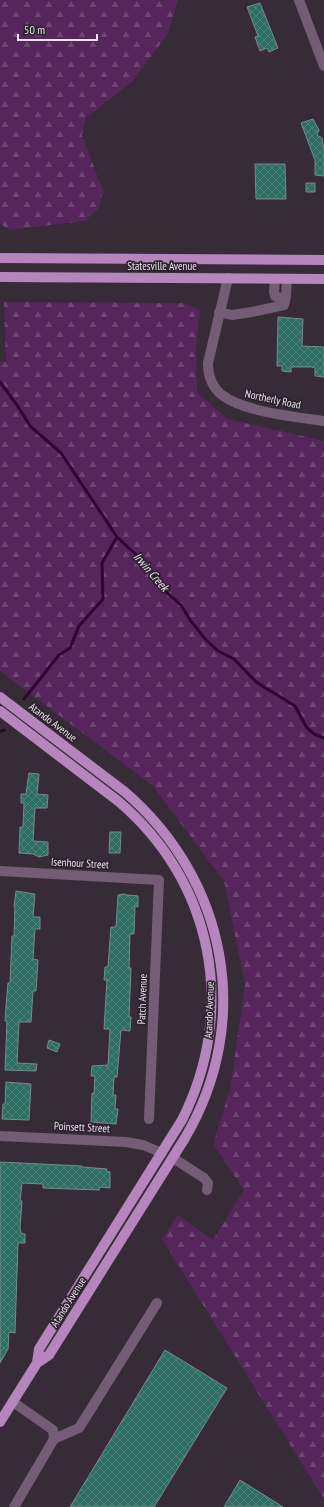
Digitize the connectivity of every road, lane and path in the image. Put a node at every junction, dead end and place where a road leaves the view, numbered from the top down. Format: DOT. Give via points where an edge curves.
graph roads {
  1 [pos="299,0"];
  2 [pos="324,66"];
  3 [pos="0,258"];
  4 [pos="324,260"];
  5 [pos="0,277"];
  6 [pos="228,278"];
  7 [pos="275,279"];
  8 [pos="287,279"];
  9 [pos="324,279"];
  10 [pos="286,297"];
  11 [pos="219,312"];
  12 [pos="324,421"];
  13 [pos="0,697"];
  14 [pos="0,712"];
  15 [pos="0,871"];
  16 [pos="159,880"];
  17 [pos="149,1119"];
  18 [pos="0,1136"];
  19 [pos="162,1153"];
  20 [pos="172,1158"];
  21 [pos="207,1190"];
  22 [pos="157,1304"];
  23 [pos="37,1363"];
  24 [pos="13,1402"];
  25 [pos="0,1422"];
  26 [pos="54,1438"];
  27 [pos="14,1507"];
  1 -- 2 [label="street"];
  3 -- 4 [label="main road, Statesville Avenue"];
  5 -- 6 [label="main road, Statesville Avenue"];
  6 -- 7 [label="main road, Statesville Avenue"];
  6 -- 11 [label="street, Northerly Road"];
  7 -- 8 [label="main road, Statesville Avenue"];
  7 -- 10 [label="street" via="275,296"];
  8 -- 9 [label="main road, Statesville Avenue"];
  8 -- 10 [label="street"];
  10 -- 11 [label="street" via="284,305 232,315"];
  11 -- 12 [label="street, Northerly Road" via="208,363 208,373 217,390 240,405"];
  13 -- 20 [label="main road, Atando Avenue" via="144,808 182,856 204,899 215,933 221,969 221,1035 204,1101"];
  14 -- 19 [label="main road, Atando Avenue" via="109,794 143,824 172,862 189,893 204,936 210,970 210,1033 193,1096"];
  15 -- 16 [label="street, Isenhour Street"];
  16 -- 17 [label="street, Patch Avenue"];
  18 -- 19 [label="street, Poinsett Street" via="126,1142 143,1145"];
  19 -- 23 [label="main road, Atando Avenue" via="39,1349"];
  20 -- 21 [label="street" via="204,1178 208,1182"];
  20 -- 23 [label="main road, Atando Avenue" via="49,1355"];
  22 -- 26 [label="street" via="80,1428"];
  23 -- 24 [label="main road, Atando Avenue"];
  24 -- 25 [label="main road, Atando Avenue"];
  24 -- 26 [label="street" via="53,1430"];
  26 -- 27 [label="street"];
}
